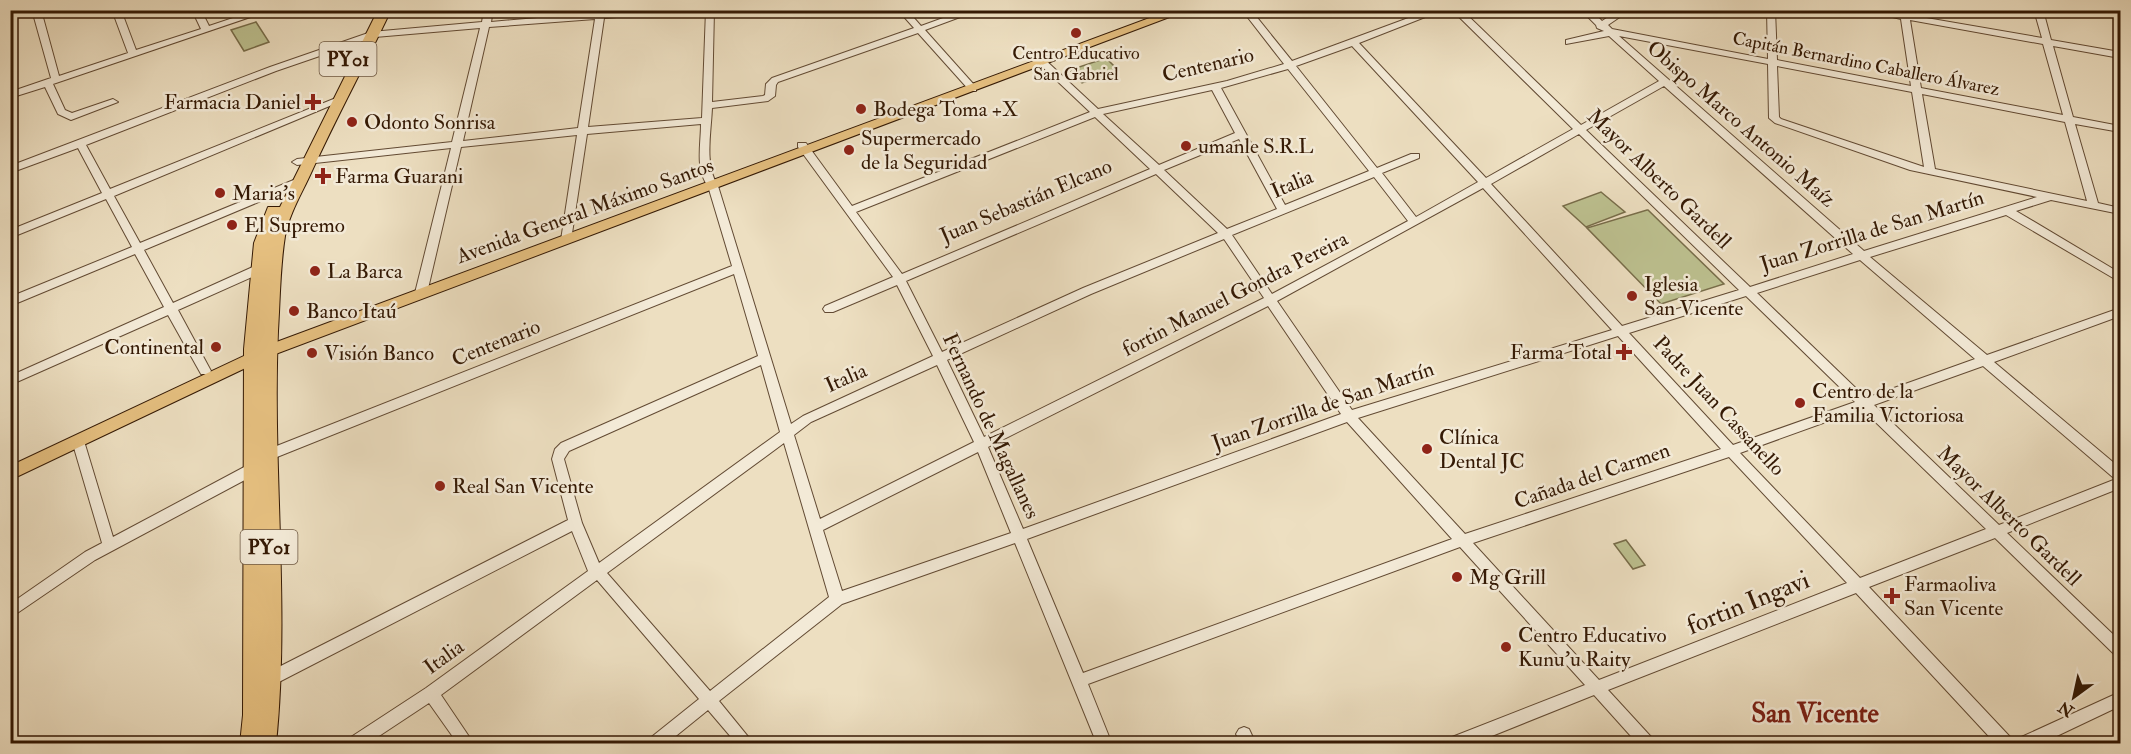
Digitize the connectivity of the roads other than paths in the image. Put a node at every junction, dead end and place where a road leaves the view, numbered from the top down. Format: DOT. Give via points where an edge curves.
graph roads {
  1 [pos="36,10"];
  2 [pos="116,10"];
  3 [pos="196,10"];
  4 [pos="267,10"];
  5 [pos="372,10"];
  6 [pos="385,10"];
  7 [pos="489,10"];
  8 [pos="667,10"];
  9 [pos="710,10"];
  10 [pos="902,10"];
  11 [pos="975,10"];
  12 [pos="1165,10"];
  13 [pos="1183,10"];
  14 [pos="1246,10"];
  15 [pos="1439,10"];
  16 [pos="1456,10"];
  17 [pos="1585,10"];
  18 [pos="1626,10"];
  19 [pos="1771,10"];
  20 [pos="1867,10"];
  21 [pos="2038,10"];
  22 [pos="601,13"];
  23 [pos="1904,14"];
  24 [pos="484,27"];
  25 [pos="920,29"];
  26 [pos="206,30"];
  27 [pos="1605,30"];
  28 [pos="374,34"];
  29 [pos="358,40"];
  30 [pos="1353,42"];
  31 [pos="1569,42"];
  32 [pos="2047,42"];
  33 [pos="133,55"];
  34 [pos="2121,55"];
  35 [pos="1041,60"];
  36 [pos="1773,63"];
  37 [pos="1289,65"];
  38 [pos="52,81"];
  39 [pos="1664,82"];
  40 [pos="971,86"];
  41 [pos="1215,86"];
  42 [pos="1916,90"];
  43 [pos="10,95"];
  44 [pos="339,100"];
  45 [pos="113,102"];
  46 [pos="707,106"];
  47 [pos="323,107"];
  48 [pos="1098,112"];
  49 [pos="2069,119"];
  50 [pos="705,121"];
  51 [pos="1580,129"];
  52 [pos="2121,129"];
  53 [pos="582,131"];
  54 [pos="1241,134"];
  55 [pos="80,143"];
  56 [pos="456,146"];
  57 [pos="805,148"];
  58 [pos="1415,156"];
  59 [pos="303,161"];
  60 [pos="1156,169"];
  61 [pos="10,170"];
  62 [pos="1930,171"];
  63 [pos="1375,172"];
  64 [pos="710,183"];
  65 [pos="1485,183"];
  66 [pos="292,184"];
  67 [pos="108,194"];
  68 [pos="2050,197"];
  69 [pos="2094,206"];
  70 [pos="851,210"];
  71 [pos="1283,211"];
  72 [pos="2008,211"];
  73 [pos="2121,211"];
  74 [pos="1415,222"];
  75 [pos="10,234"];
  76 [pos="1226,234"];
  77 [pos="566,236"];
  78 [pos="136,248"];
  79 [pos="1861,255"];
  80 [pos="259,268"];
  81 [pos="738,268"];
  82 [pos="899,278"];
  83 [pos="2121,278"];
  84 [pos="422,289"];
  85 [pos="1749,292"];
  86 [pos="1272,299"];
  87 [pos="10,302"];
  88 [pos="171,309"];
  89 [pos="829,309"];
  90 [pos="2121,312"];
  91 [pos="1620,331"];
  92 [pos="260,350"];
  93 [pos="765,358"];
  94 [pos="940,359"];
  95 [pos="1987,360"];
  96 [pos="205,371"];
  97 [pos="10,381"];
  98 [pos="1864,403"];
  99 [pos="1350,416"];
  100 [pos="788,434"];
  101 [pos="78,441"];
  102 [pos="981,444"];
  103 [pos="1731,451"];
  104 [pos="268,455"];
  105 [pos="10,465"];
  106 [pos="253,469"];
  107 [pos="10,474"];
  108 [pos="2121,475"];
  109 [pos="2121,483"];
  110 [pos="575,522"];
  111 [pos="816,527"];
  112 [pos="1997,531"];
  113 [pos="1020,536"];
  114 [pos="1462,541"];
  115 [pos="110,545"];
  116 [pos="598,573"];
  117 [pos="1860,584"];
  118 [pos="837,599"];
  119 [pos="10,612"];
  120 [pos="2121,650"];
  121 [pos="270,679"];
  122 [pos="1078,681"];
  123 [pos="1597,688"];
  124 [pos="431,693"];
  125 [pos="2121,699"];
  126 [pos="709,700"];
  127 [pos="251,744"];
  128 [pos="265,744"];
  129 [pos="353,744"];
  130 [pos="467,744"];
  131 [pos="654,744"];
  132 [pos="747,744"];
  133 [pos="1105,744"];
  134 [pos="1452,744"];
  135 [pos="1648,744"];
  136 [pos="2007,744"];
  137 [pos="2022,744"];
  1 -- 38 [label="street"];
  2 -- 33 [label="street"];
  3 -- 26 [label="street"];
  4 -- 26 [label="street"];
  5 -- 29 [label="highway, PY01"];
  6 -- 28 [label="highway, PY01"];
  7 -- 24 [label="street"];
  8 -- 22 [label="street"];
  9 -- 46 [label="street"];
  10 -- 25 [label="street"];
  11 -- 25 [label="street"];
  12 -- 35 [label="main road, Avenida General Máximo Santos"];
  13 -- 35 [label="main road, Avenida General Máximo Santos"];
  14 -- 37 [label="street"];
  15 -- 30 [label="street, Centenario"];
  16 -- 51 [label="street, Mayor Alberto Gardell"];
  17 -- 27 [label="street, Obispo Marco Antonio Maíz"];
  18 -- 27 [label="street"];
  19 -- 36 [label="street"];
  20 -- 23 [label="street"];
  21 -- 32 [label="street"];
  22 -- 24 [label="street"];
  22 -- 53 [label="street"];
  23 -- 32 [label="street"];
  23 -- 42 [label="street"];
  24 -- 28 [label="street"];
  24 -- 56 [label="street"];
  25 -- 40 [label="street"];
  25 -- 46 [label="street" via="775,80 770,96 765,99"];
  26 -- 33 [label="street"];
  27 -- 31 [label="street"];
  27 -- 36 [label="street, Capitán Bernardino Caballero Álvarez"];
  27 -- 39 [label="street, Obispo Marco Antonio Maíz"];
  28 -- 29 [label="street"];
  28 -- 44 [label="highway, PY01"];
  29 -- 47 [label="highway, PY01"];
  29 -- 55 [label="street"];
  30 -- 37 [label="street, Centenario"];
  30 -- 65 [label="street, Padre Juan Cassanello"];
  32 -- 34 [label="street"];
  32 -- 49 [label="street"];
  33 -- 38 [label="street"];
  35 -- 40 [label="main road, Avenida General Máximo Santos"];
  35 -- 48 [label="street"];
  36 -- 42 [label="street, Capitán Bernardino Caballero Álvarez"];
  36 -- 62 [label="street" via="1774,118 1778,121"];
  37 -- 41 [label="street, Centenario"];
  37 -- 63 [label="street"];
  38 -- 43 [label="street"];
  38 -- 45 [label="street" via="61,112 71,117"];
  39 -- 51 [label="street, fortin Manuel Gondra Pereira"];
  39 -- 79 [label="street, Obispo Marco Antonio Maíz"];
  40 -- 57 [label="main road, Avenida General Máximo Santos"];
  41 -- 48 [label="street, Centenario"];
  41 -- 54 [label="street"];
  42 -- 49 [label="street, Capitán Bernardino Caballero Álvarez"];
  42 -- 62 [label="street"];
  44 -- 47 [label="street"];
  44 -- 59 [label="highway, PY01"];
  46 -- 50 [label="street"];
  47 -- 59 [label="highway, PY01"];
  47 -- 67 [label="street"];
  48 -- 60 [label="street"];
  48 -- 70 [label="street, Centenario"];
  49 -- 52 [label="street, Capitán Bernardino Caballero Álvarez"];
  49 -- 69 [label="street"];
  50 -- 53 [label="street"];
  50 -- 64 [label="street" via="705,168"];
  51 -- 65 [label="street, fortin Manuel Gondra Pereira"];
  51 -- 85 [label="street, Mayor Alberto Gardell"];
  53 -- 56 [label="street"];
  53 -- 77 [label="street"];
  54 -- 60 [label="street, Juan Sebastián Elcano"];
  54 -- 71 [label="street"];
  55 -- 61 [label="street"];
  55 -- 67 [label="street"];
  56 -- 59 [label="street"];
  56 -- 84 [label="street"];
  57 -- 64 [label="main road, Avenida General Máximo Santos"];
  57 -- 70 [label="street, Fernando de Magallanes"];
  58 -- 63 [label="street, Italia"];
  59 -- 66 [label="highway, PY01"];
  60 -- 76 [label="street"];
  60 -- 82 [label="street, Juan Sebastián Elcano"];
  62 -- 68 [label="street"];
  63 -- 71 [label="street, Italia"];
  63 -- 74 [label="street"];
  64 -- 77 [label="main road, Avenida General Máximo Santos"];
  64 -- 81 [label="street"];
  65 -- 74 [label="street, fortin Manuel Gondra Pereira"];
  65 -- 91 [label="street, Padre Juan Cassanello"];
  66 -- 78 [label="street"];
  66 -- 80 [label="highway, PY01" via="264,234"];
  66 -- 92 [label="highway, PY01" via="278,228"];
  67 -- 75 [label="street"];
  67 -- 78 [label="street"];
  68 -- 69 [label="street"];
  68 -- 72 [label="street, Juan Zorrilla de San Martín"];
  69 -- 73 [label="street"];
  70 -- 82 [label="street, Fernando de Magallanes"];
  71 -- 76 [label="street, Italia"];
  72 -- 79 [label="street, Juan Zorrilla de San Martín"];
  72 -- 83 [label="street"];
  74 -- 86 [label="street, fortin Manuel Gondra Pereira"];
  76 -- 86 [label="street"];
  76 -- 94 [label="street, Italia" via="1076,296"];
  77 -- 84 [label="main road, Avenida General Máximo Santos"];
  78 -- 87 [label="street"];
  78 -- 88 [label="street"];
  79 -- 85 [label="street, Juan Zorrilla de San Martín"];
  79 -- 95 [label="street, Obispo Marco Antonio Maíz"];
  80 -- 88 [label="street"];
  80 -- 92 [label="highway, PY01"];
  81 -- 93 [label="street"];
  81 -- 104 [label="street, Centenario"];
  82 -- 89 [label="street, Juan Sebastián Elcano"];
  82 -- 94 [label="street, Fernando de Magallanes"];
  84 -- 92 [label="main road, Avenida General Máximo Santos"];
  85 -- 91 [label="street, Juan Zorrilla de San Martín"];
  85 -- 98 [label="street, Mayor Alberto Gardell"];
  86 -- 99 [label="street"];
  86 -- 102 [label="street, fortin Manuel Gondra Pereira"];
  88 -- 96 [label="street"];
  88 -- 97 [label="street"];
  90 -- 95 [label="street, Cañada del Carmen"];
  91 -- 99 [label="street, Juan Zorrilla de San Martín"];
  91 -- 103 [label="street, Padre Juan Cassanello"];
  92 -- 96 [label="main road, Avenida General Máximo Santos"];
  92 -- 101 [label="main road, Avenida General Máximo Santos"];
  92 -- 104 [label="highway, PY01"];
  92 -- 106 [label="highway, PY01"];
  93 -- 100 [label="street"];
  93 -- 110 [label="street" via="565,447 558,459"];
  94 -- 100 [label="street, Italia" via="807,419"];
  94 -- 102 [label="street, Fernando de Magallanes"];
  95 -- 98 [label="street, Cañada del Carmen"];
  95 -- 108 [label="street, Obispo Marco Antonio Maíz"];
  96 -- 105 [label="main road, Avenida General Máximo Santos"];
  98 -- 103 [label="street, Cañada del Carmen"];
  98 -- 112 [label="street, Mayor Alberto Gardell"];
  99 -- 113 [label="street, Juan Zorrilla de San Martín"];
  99 -- 114 [label="street"];
  100 -- 111 [label="street"];
  100 -- 116 [label="street, Italia"];
  101 -- 107 [label="main road, Avenida General Máximo Santos"];
  101 -- 115 [label="street"];
  102 -- 111 [label="street, fortin Manuel Gondra Pereira"];
  102 -- 113 [label="street, Fernando de Magallanes"];
  103 -- 114 [label="street, Cañada del Carmen"];
  103 -- 117 [label="street, Padre Juan Cassanello"];
  104 -- 121 [label="highway, PY01"];
  106 -- 115 [label="street"];
  106 -- 127 [label="highway, PY01"];
  109 -- 112 [label="street, fortin Ingavi"];
  110 -- 116 [label="street"];
  110 -- 121 [label="street"];
  111 -- 118 [label="street"];
  112 -- 117 [label="street, fortin Ingavi"];
  112 -- 120 [label="street, Mayor Alberto Gardell"];
  113 -- 118 [label="street, Juan Zorrilla de San Martín"];
  113 -- 122 [label="street, Fernando de Magallanes"];
  114 -- 122 [label="street, Cañada del Carmen"];
  114 -- 123 [label="street"];
  115 -- 119 [label="street" via="74,565"];
  116 -- 124 [label="street, Italia"];
  116 -- 126 [label="street"];
  117 -- 123 [label="street, fortin Ingavi"];
  117 -- 136 [label="street, Padre Juan Cassanello"];
  118 -- 126 [label="street, Juan Zorrilla de San Martín"];
  121 -- 128 [label="highway, PY01"];
  122 -- 133 [label="street, Fernando de Magallanes"];
  123 -- 134 [label="street, fortin Ingavi"];
  123 -- 135 [label="street"];
  124 -- 129 [label="street, Italia"];
  124 -- 130 [label="street"];
  125 -- 137 [label="street"];
  126 -- 131 [label="street, Juan Zorrilla de San Martín"];
  126 -- 132 [label="street"];
}
